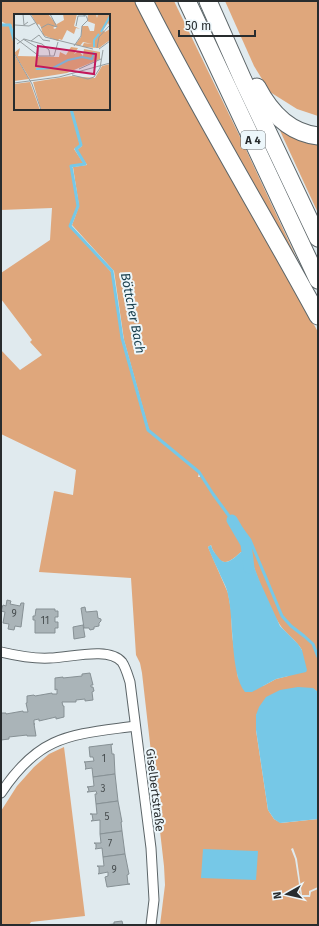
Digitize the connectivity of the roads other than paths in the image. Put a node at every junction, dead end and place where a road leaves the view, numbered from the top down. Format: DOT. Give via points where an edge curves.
graph roads {
  1 [pos="144,1"];
  2 [pos="187,1"];
  3 [pos="209,1"];
  4 [pos="318,136"];
  5 [pos="318,238"];
  6 [pos="318,280"];
  7 [pos="318,316"];
  8 [pos="1,652"];
  9 [pos="135,726"];
  10 [pos="1,793"];
  11 [pos="152,925"];
  1 -- 7 [label="highway" via="208,123"];
  2 -- 6 [label="highway, A 4"];
  3 -- 4 [label="highway" via="237,44 267,105 289,127"];
  3 -- 5 [label="highway, A 4" via="243,80"];
  8 -- 9 [label="street, Giselbertstraße" via="32,659 103,654 112,656 121,661 130,682"];
  9 -- 10 [label="street" via="77,734 47,745 23,765"];
  9 -- 11 [label="street, Giselbertstraße" via="151,848 154,900"];
}
